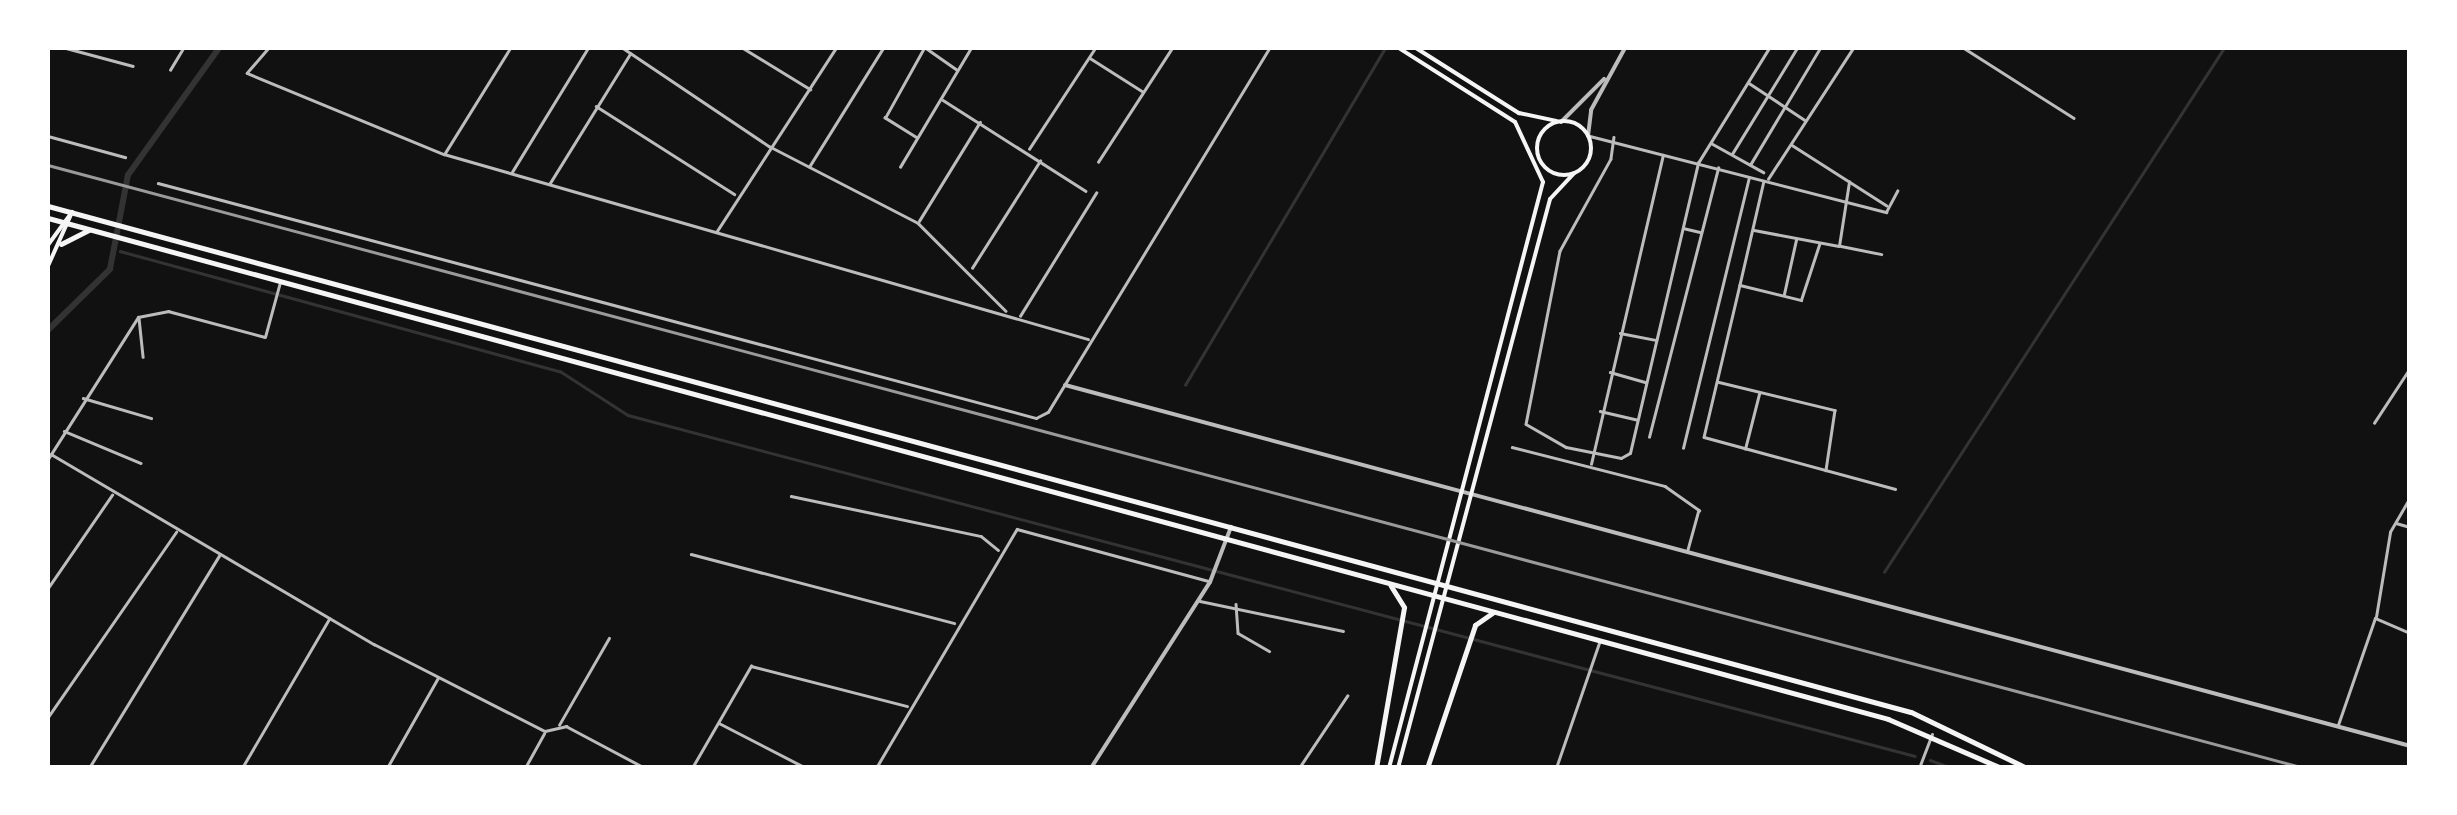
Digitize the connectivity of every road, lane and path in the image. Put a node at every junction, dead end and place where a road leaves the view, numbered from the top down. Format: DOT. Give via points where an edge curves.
graph roads {
  1 [pos="66,48"];
  2 [pos="183,48"];
  3 [pos="269,48"];
  4 [pos="510,48"];
  5 [pos="588,48"];
  6 [pos="623,48"];
  7 [pos="743,48"];
  8 [pos="836,48"];
  9 [pos="882,48"];
  10 [pos="925,48"];
  11 [pos="971,48"];
  12 [pos="1095,48"];
  13 [pos="1172,48"];
  14 [pos="1270,48"];
  15 [pos="1401,48"];
  16 [pos="1416,48"];
  17 [pos="1625,48"];
  18 [pos="1769,48"];
  19 [pos="1797,48"];
  20 [pos="1820,48"];
  21 [pos="1853,48"];
  22 [pos="1964,48"];
  23 [pos="630,52"];
  24 [pos="1089,57"];
  25 [pos="134,66"];
  26 [pos="1613,67"];
  27 [pos="170,70"];
  28 [pos="958,70"];
  29 [pos="1748,82"];
  30 [pos="810,89"];
  31 [pos="1143,92"];
  32 [pos="1767,96"];
  33 [pos="943,100"];
  34 [pos="596,106"];
  35 [pos="1784,107"];
  36 [pos="2074,118"];
  37 [pos="1805,120"];
  38 [pos="980,122"];
  39 [pos="1561,122"];
  40 [pos="48,136"];
  41 [pos="1588,136"];
  42 [pos="1614,138"];
  43 [pos="919,139"];
  44 [pos="1710,142"];
  45 [pos="1791,144"];
  46 [pos="769,146"];
  47 [pos="1028,151"];
  48 [pos="444,154"];
  49 [pos="1663,154"];
  50 [pos="1732,154"];
  51 [pos="124,157"];
  52 [pos="1539,158"];
  53 [pos="1040,160"];
  54 [pos="1098,162"];
  55 [pos="1698,163"];
  56 [pos="1750,165"];
  57 [pos="900,167"];
  58 [pos="808,168"];
  59 [pos="1718,168"];
  60 [pos="1763,172"];
  61 [pos="1574,173"];
  62 [pos="512,174"];
  63 [pos="1750,176"];
  64 [pos="1766,180"];
  65 [pos="1849,182"];
  66 [pos="158,183"];
  67 [pos="549,184"];
  68 [pos="1086,191"];
  69 [pos="1897,191"];
  70 [pos="1096,192"];
  71 [pos="735,195"];
  72 [pos="1848,203"];
  73 [pos="48,206"];
  74 [pos="1888,207"];
  75 [pos="72,212"];
  76 [pos="48,218"];
  77 [pos="62,222"];
  78 [pos="918,223"];
  79 [pos="73,224"];
  80 [pos="1682,228"];
  81 [pos="94,230"];
  82 [pos="1752,230"];
  83 [pos="716,232"];
  84 [pos="1702,233"];
  85 [pos="1796,240"];
  86 [pos="62,244"];
  87 [pos="48,245"];
  88 [pos="1820,245"];
  89 [pos="1839,246"];
  90 [pos="1880,254"];
  91 [pos="48,266"];
  92 [pos="971,270"];
  93 [pos="280,280"];
  94 [pos="1740,285"];
  95 [pos="1784,296"];
  96 [pos="1008,314"];
  97 [pos="138,316"];
  98 [pos="1019,317"];
  99 [pos="1618,333"];
  100 [pos="1090,339"];
  101 [pos="1656,340"];
  102 [pos="143,357"];
  103 [pos="2410,368"];
  104 [pos="1608,372"];
  105 [pos="1646,382"];
  106 [pos="1718,382"];
  107 [pos="1065,384"];
  108 [pos="1760,392"];
  109 [pos="82,398"];
  110 [pos="1598,411"];
  111 [pos="151,418"];
  112 [pos="1638,420"];
  113 [pos="2374,424"];
  114 [pos="62,430"];
  115 [pos="1649,437"];
  116 [pos="1512,447"];
  117 [pos="1683,448"];
  118 [pos="1589,450"];
  119 [pos="1745,450"];
  120 [pos="51,454"];
  121 [pos="48,459"];
  122 [pos="141,463"];
  123 [pos="1591,464"];
  124 [pos="1826,471"];
  125 [pos="1896,489"];
  126 [pos="113,493"];
  127 [pos="791,496"];
  128 [pos="2410,498"];
  129 [pos="2394,522"];
  130 [pos="1231,527"];
  131 [pos="2410,527"];
  132 [pos="176,531"];
  133 [pos="1227,541"];
  134 [pos="1000,551"];
  135 [pos="1688,552"];
  136 [pos="691,554"];
  137 [pos="220,555"];
  138 [pos="1210,582"];
  139 [pos="1389,584"];
  140 [pos="48,588"];
  141 [pos="1199,601"];
  142 [pos="1236,602"];
  143 [pos="1492,612"];
  144 [pos="330,618"];
  145 [pos="2375,618"];
  146 [pos="956,624"];
  147 [pos="1343,631"];
  148 [pos="2410,633"];
  149 [pos="609,638"];
  150 [pos="1599,641"];
  151 [pos="1268,651"];
  152 [pos="440,676"];
  153 [pos="1347,696"];
  154 [pos="910,707"];
  155 [pos="48,708"];
  156 [pos="52,711"];
  157 [pos="48,717"];
  158 [pos="719,723"];
  159 [pos="559,726"];
  160 [pos="2338,727"];
  161 [pos="545,732"];
  162 [pos="1932,734"];
  163 [pos="2410,746"];
  164 [pos="1987,764"];
  165 [pos="90,768"];
  166 [pos="242,768"];
  167 [pos="387,768"];
  168 [pos="525,768"];
  169 [pos="645,768"];
  170 [pos="692,768"];
  171 [pos="806,768"];
  172 [pos="876,768"];
  173 [pos="1091,768"];
  174 [pos="1300,768"];
  175 [pos="1376,768"];
  176 [pos="1389,768"];
  177 [pos="1398,768"];
  178 [pos="1427,768"];
  179 [pos="1556,768"];
  180 [pos="1920,768"];
  181 [pos="2001,768"];
  182 [pos="2027,768"];
  1 -- 25 [label="street"];
  2 -- 27 [label="street"];
  3 -- 48 [label="street" via="247,73"];
  4 -- 48 [label="street"];
  5 -- 62 [label="street"];
  6 -- 23 [label="street"];
  7 -- 30 [label="street"];
  8 -- 30 [label="street"];
  9 -- 58 [label="street"];
  10 -- 28 [label="street"];
  10 -- 43 [label="street" via="885,118"];
  11 -- 28 [label="street"];
  12 -- 24 [label="street"];
  13 -- 31 [label="street"];
  14 -- 100 [label="street"];
  15 -- 52 [label="main road" via="1515,122"];
  16 -- 39 [label="main road" via="1519,113"];
  17 -- 26 [label="street"];
  18 -- 29 [label="street"];
  19 -- 32 [label="street"];
  20 -- 35 [label="street"];
  21 -- 37 [label="street"];
  22 -- 36 [label="street"];
  23 -- 34 [label="street"];
  23 -- 46 [label="street"];
  24 -- 31 [label="street"];
  24 -- 47 [label="street"];
  26 -- 39 [label="street"];
  26 -- 41 [label="street"];
  28 -- 33 [label="street"];
  29 -- 32 [label="street"];
  29 -- 44 [label="street"];
  30 -- 46 [label="street"];
  31 -- 54 [label="street"];
  32 -- 35 [label="street"];
  32 -- 50 [label="street"];
  33 -- 38 [label="street"];
  33 -- 43 [label="street"];
  34 -- 67 [label="street"];
  34 -- 71 [label="street"];
  35 -- 37 [label="street"];
  35 -- 56 [label="street"];
  37 -- 45 [label="street"];
  38 -- 47 [label="street"];
  38 -- 78 [label="street"];
  39 -- 41 [label="main road"];
  39 -- 52 [label="main road" via="1541,134"];
  40 -- 51 [label="street"];
  41 -- 42 [label="street"];
  41 -- 61 [label="main road" via="1588,160"];
  42 -- 49 [label="street"];
  42 -- 118 [label="street" via="1612,159 1560,251 1527,406 1526,424 1538,436"];
  43 -- 57 [label="street"];
  44 -- 50 [label="street"];
  44 -- 55 [label="street"];
  45 -- 64 [label="street"];
  45 -- 65 [label="street"];
  46 -- 58 [label="street"];
  46 -- 71 [label="street"];
  47 -- 53 [label="street"];
  48 -- 62 [label="street"];
  49 -- 55 [label="street"];
  49 -- 99 [label="street"];
  50 -- 56 [label="street"];
  52 -- 61 [label="main road" via="1554,173"];
  52 -- 176 [label="main road" via="1542,194"];
  53 -- 68 [label="street"];
  53 -- 92 [label="street"];
  55 -- 59 [label="street"];
  55 -- 80 [label="street"];
  56 -- 60 [label="street"];
  58 -- 78 [label="street"];
  59 -- 63 [label="street"];
  59 -- 84 [label="street"];
  61 -- 177 [label="main road" via="1550,199"];
  62 -- 67 [label="street"];
  63 -- 64 [label="street"];
  63 -- 117 [label="street"];
  64 -- 72 [label="street"];
  64 -- 82 [label="street"];
  65 -- 72 [label="street"];
  65 -- 74 [label="street"];
  66 -- 107 [label="street" via="1036,418"];
  67 -- 83 [label="street"];
  69 -- 74 [label="street"];
  70 -- 98 [label="street"];
  71 -- 83 [label="street"];
  72 -- 74 [label="street"];
  72 -- 89 [label="street"];
  73 -- 75 [label="highway"];
  75 -- 77 [label="main road"];
  75 -- 79 [label="main road"];
  75 -- 130 [label="highway"];
  76 -- 77 [label="highway"];
  77 -- 79 [label="highway"];
  77 -- 87 [label="main road"];
  78 -- 92 [label="street"];
  79 -- 81 [label="highway"];
  79 -- 86 [label="main road"];
  80 -- 84 [label="street"];
  80 -- 101 [label="street"];
  81 -- 86 [label="highway"];
  81 -- 93 [label="highway"];
  82 -- 85 [label="street"];
  82 -- 94 [label="street"];
  83 -- 96 [label="street"];
  84 -- 115 [label="street"];
  85 -- 88 [label="street"];
  85 -- 95 [label="street"];
  86 -- 91 [label="main road"];
  88 -- 89 [label="street"];
  88 -- 95 [label="street" via="1804,298"];
  89 -- 90 [label="street"];
  92 -- 96 [label="street"];
  93 -- 97 [label="street" via="266,337 168,311"];
  93 -- 133 [label="highway"];
  94 -- 95 [label="street"];
  94 -- 106 [label="street"];
  96 -- 98 [label="street"];
  97 -- 102 [label="street" via="147,334"];
  97 -- 109 [label="street"];
  98 -- 100 [label="street"];
  99 -- 101 [label="street"];
  99 -- 104 [label="street"];
  100 -- 107 [label="street"];
  101 -- 105 [label="street"];
  103 -- 113 [label="street"];
  104 -- 105 [label="street"];
  104 -- 110 [label="street"];
  105 -- 112 [label="street"];
  106 -- 108 [label="street"];
  106 -- 119 [label="street" via="1704,437"];
  107 -- 135 [label="street"];
  108 -- 119 [label="street"];
  108 -- 124 [label="street" via="1835,410"];
  109 -- 111 [label="street"];
  109 -- 114 [label="street"];
  110 -- 112 [label="street"];
  110 -- 118 [label="street"];
  112 -- 118 [label="street" via="1626,458"];
  114 -- 120 [label="street"];
  114 -- 122 [label="street"];
  116 -- 123 [label="street"];
  118 -- 123 [label="street"];
  119 -- 124 [label="street"];
  120 -- 121 [label="street"];
  120 -- 126 [label="street"];
  123 -- 135 [label="street" via="1665,486 1699,510"];
  124 -- 125 [label="street"];
  126 -- 132 [label="street"];
  126 -- 140 [label="street"];
  127 -- 134 [label="street" via="980,536"];
  128 -- 129 [label="street"];
  129 -- 131 [label="street"];
  129 -- 145 [label="street"];
  130 -- 133 [label="street"];
  130 -- 182 [label="highway" via="1911,712"];
  132 -- 137 [label="street"];
  132 -- 156 [label="street"];
  133 -- 138 [label="street"];
  133 -- 139 [label="highway"];
  134 -- 138 [label="street" via="1028,528"];
  134 -- 146 [label="street"];
  135 -- 160 [label="street"];
  136 -- 146 [label="street"];
  137 -- 144 [label="street"];
  137 -- 165 [label="street"];
  138 -- 141 [label="street"];
  139 -- 143 [label="highway"];
  139 -- 175 [label="highway" via="1403,612"];
  141 -- 142 [label="street"];
  141 -- 173 [label="street"];
  142 -- 147 [label="street"];
  142 -- 151 [label="street" via="1236,629"];
  143 -- 150 [label="highway"];
  143 -- 178 [label="highway" via="1473,630"];
  144 -- 152 [label="street"];
  144 -- 166 [label="street"];
  145 -- 148 [label="street"];
  145 -- 160 [label="street"];
  146 -- 154 [label="street"];
  149 -- 159 [label="street"];
  150 -- 162 [label="highway"];
  150 -- 179 [label="street"];
  152 -- 161 [label="street"];
  152 -- 167 [label="street"];
  153 -- 174 [label="street"];
  154 -- 158 [label="street" via="751,666"];
  154 -- 172 [label="street"];
  155 -- 156 [label="street"];
  156 -- 157 [label="street"];
  158 -- 170 [label="street"];
  158 -- 171 [label="street"];
  159 -- 161 [label="street"];
  159 -- 169 [label="street"];
  160 -- 163 [label="street"];
  161 -- 168 [label="street"];
  162 -- 164 [label="highway"];
  162 -- 180 [label="street"];
  164 -- 181 [label="highway"];
}
